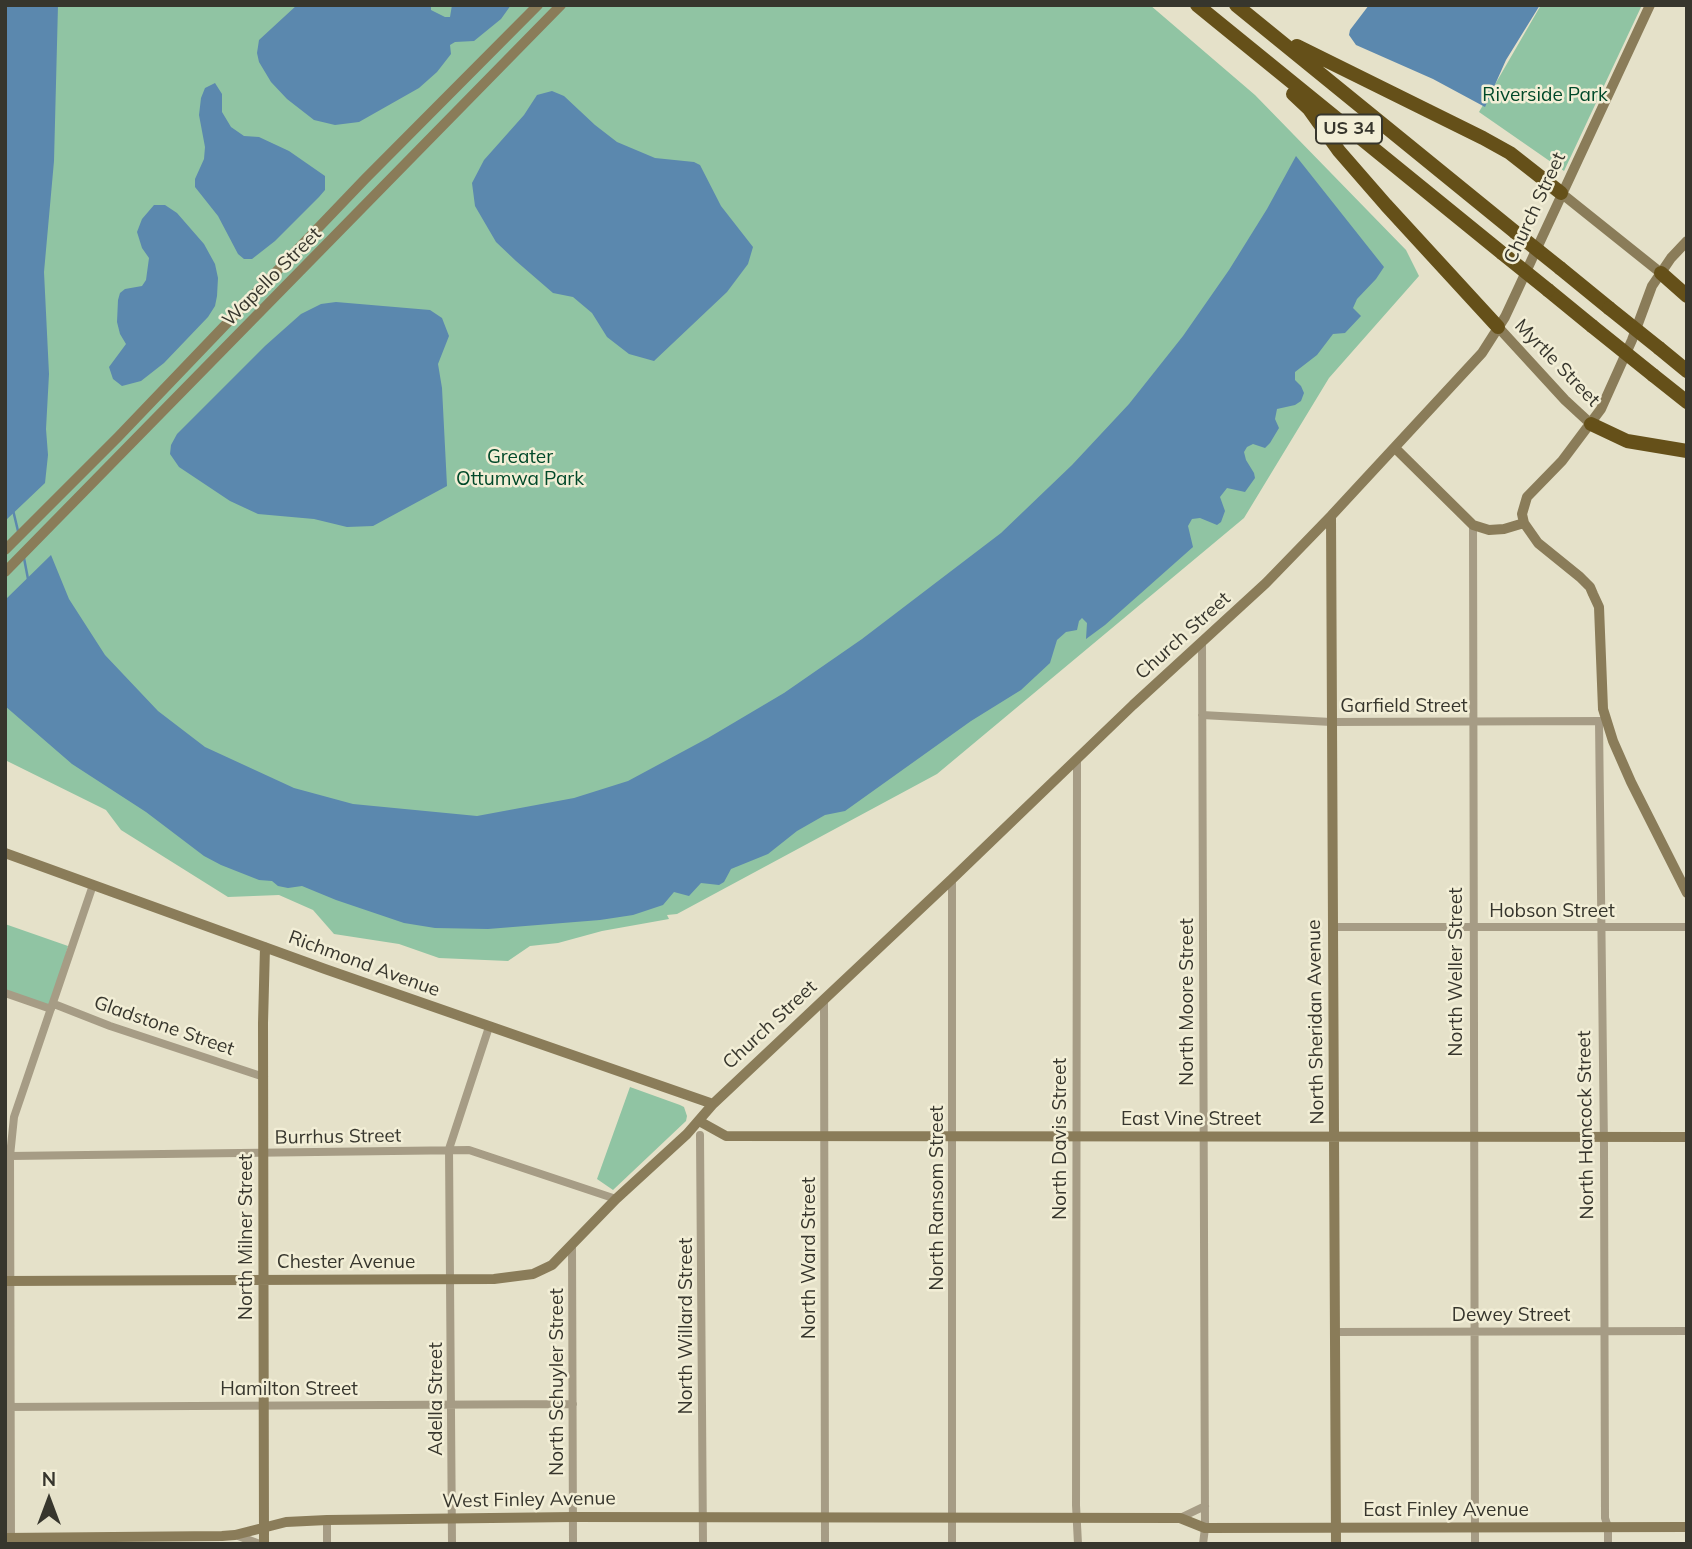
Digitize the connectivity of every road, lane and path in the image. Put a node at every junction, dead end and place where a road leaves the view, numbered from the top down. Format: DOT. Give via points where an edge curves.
graph roads {
  1 [pos="538,5"];
  2 [pos="561,5"];
  3 [pos="1196,5"];
  4 [pos="1236,5"];
  5 [pos="1650,5"];
  6 [pos="1258,23"];
  7 [pos="1237,39"];
  8 [pos="1561,193"];
  9 [pos="1687,241"];
  10 [pos="1661,273"];
  11 [pos="1687,296"];
  12 [pos="1498,327"];
  13 [pos="1687,371"];
  14 [pos="1687,402"];
  15 [pos="1591,424"];
  16 [pos="1395,448"];
  17 [pos="1687,451"];
  18 [pos="1331,516"];
  19 [pos="1524,523"];
  20 [pos="1473,525"];
  21 [pos="5,550"];
  22 [pos="5,572"];
  23 [pos="1202,644"];
  24 [pos="1202,715"];
  25 [pos="1473,721"];
  26 [pos="1603,721"];
  27 [pos="1331,722"];
  28 [pos="1076,760"];
  29 [pos="5,853"];
  30 [pos="952,880"];
  31 [pos="93,885"];
  32 [pos="1687,893"];
  33 [pos="1333,927"];
  34 [pos="1474,927"];
  35 [pos="1601,927"];
  36 [pos="1687,927"];
  37 [pos="265,947"];
  38 [pos="5,993"];
  39 [pos="824,999"];
  40 [pos="52,1006"];
  41 [pos="489,1027"];
  42 [pos="264,1077"];
  43 [pos="713,1104"];
  44 [pos="699,1121"];
  45 [pos="701,1135"];
  46 [pos="824,1136"];
  47 [pos="953,1136"];
  48 [pos="1076,1136"];
  49 [pos="1204,1136"];
  50 [pos="1335,1136"];
  51 [pos="1474,1137"];
  52 [pos="1603,1137"];
  53 [pos="1687,1137"];
  54 [pos="449,1149"];
  55 [pos="264,1154"];
  56 [pos="10,1156"];
  57 [pos="615,1199"];
  58 [pos="572,1246"];
  59 [pos="263,1279"];
  60 [pos="452,1279"];
  61 [pos="8,1281"];
  62 [pos="1475,1331"];
  63 [pos="1604,1331"];
  64 [pos="1687,1331"];
  65 [pos="1335,1332"];
  66 [pos="451,1404"];
  67 [pos="573,1404"];
  68 [pos="264,1405"];
  69 [pos="8,1407"];
  70 [pos="1205,1506"];
  71 [pos="703,1516"];
  72 [pos="825,1516"];
  73 [pos="952,1516"];
  74 [pos="573,1517"];
  75 [pos="1078,1517"];
  76 [pos="1180,1518"];
  77 [pos="452,1519"];
  78 [pos="327,1520"];
  79 [pos="264,1526"];
  80 [pos="1687,1527"];
  81 [pos="1205,1528"];
  82 [pos="1336,1528"];
  83 [pos="1475,1528"];
  84 [pos="1608,1528"];
  85 [pos="235,1535"];
  86 [pos="9,1540"];
  87 [pos="136,1540"];
  88 [pos="262,1544"];
  89 [pos="327,1544"];
  90 [pos="452,1544"];
  91 [pos="573,1544"];
  92 [pos="703,1544"];
  93 [pos="825,1544"];
  94 [pos="952,1544"];
  95 [pos="1078,1544"];
  96 [pos="1203,1544"];
  97 [pos="1336,1544"];
  98 [pos="1475,1544"];
  99 [pos="1608,1544"];
  1 -- 21 [label="main road, Wapello Street"];
  2 -- 22 [label="main road, Wapello Street"];
  3 -- 7 [label="highway, US 34"];
  4 -- 6 [label="highway, US 34"];
  5 -- 8 [label="main road, Church Street"];
  6 -- 8 [label="highway" via="1510,153"];
  6 -- 13 [label="highway, US 34, bridge"];
  7 -- 12 [label="highway" via="1309,109 1386,205"];
  7 -- 14 [label="highway, US 34, bridge"];
  8 -- 10 [label="main road"];
  8 -- 12 [label="main road, Church Street"];
  9 -- 10 [label="main road"];
  10 -- 11 [label="highway"];
  10 -- 15 [label="main road" via="1612,389"];
  12 -- 15 [label="main road, Myrtle Street"];
  12 -- 16 [label="main road, Church Street" via="1482,353"];
  15 -- 17 [label="highway" via="1628,441"];
  15 -- 19 [label="main road" via="1527,497"];
  16 -- 18 [label="main road, Church Street"];
  16 -- 20 [label="main road"];
  18 -- 23 [label="main road, Church Street"];
  18 -- 27 [label="main road, North Sheridan Avenue"];
  19 -- 20 [label="main road" via="1489,530"];
  19 -- 26 [label="main road, North Hancock Street" via="1538,543 1590,587 1599,607"];
  20 -- 25 [label="street, North Weller Street"];
  23 -- 24 [label="street, North Moore Street"];
  23 -- 28 [label="main road, Church Street"];
  24 -- 27 [label="street, Garfield Street"];
  24 -- 49 [label="street, North Moore Street"];
  25 -- 26 [label="street, Garfield Street"];
  25 -- 27 [label="street, Garfield Street"];
  25 -- 34 [label="street, North Weller Street"];
  26 -- 32 [label="main road, North Hancock Street"];
  26 -- 35 [label="street, North Hancock Street"];
  27 -- 33 [label="main road, North Sheridan Avenue"];
  28 -- 30 [label="main road, Church Street"];
  28 -- 48 [label="street, North Davis Street"];
  29 -- 31 [label="main road, Richmond Avenue"];
  30 -- 39 [label="main road, Church Street"];
  30 -- 47 [label="street, North Ransom Street"];
  31 -- 37 [label="main road, Richmond Avenue"];
  31 -- 40 [label="street"];
  33 -- 34 [label="street, Hobson Street"];
  33 -- 50 [label="main road, North Sheridan Avenue"];
  34 -- 35 [label="street, Hobson Street"];
  34 -- 51 [label="street, North Weller Street"];
  35 -- 36 [label="street, Hobson Street"];
  35 -- 52 [label="street, North Hancock Street"];
  37 -- 41 [label="main road, Richmond Avenue"];
  37 -- 42 [label="main road, North Milner Street"];
  38 -- 40 [label="street, Gladstone Street"];
  39 -- 43 [label="main road, Church Street"];
  39 -- 46 [label="street, North Ward Street"];
  40 -- 42 [label="street, Gladstone Street"];
  40 -- 56 [label="street" via="14,1117"];
  41 -- 43 [label="main road, Richmond Avenue"];
  41 -- 54 [label="street, Adella Street"];
  42 -- 55 [label="main road, North Milner Street"];
  43 -- 44 [label="main road, Church Street"];
  44 -- 46 [label="main road, East Vine Street" via="726,1136"];
  44 -- 57 [label="main road, Church Street"];
  45 -- 71 [label="street, North Willard Street"];
  46 -- 47 [label="main road, East Vine Street"];
  46 -- 72 [label="street, North Ward Street"];
  47 -- 48 [label="main road, East Vine Street"];
  47 -- 73 [label="street, North Ransom Street"];
  48 -- 49 [label="main road, East Vine Street"];
  48 -- 75 [label="street, North Davis Street"];
  49 -- 50 [label="main road, East Vine Street"];
  49 -- 70 [label="street, North Moore Street"];
  50 -- 51 [label="main road, East Vine Street"];
  50 -- 65 [label="main road, North Sheridan Avenue"];
  51 -- 52 [label="main road, East Vine Street"];
  51 -- 62 [label="street, North Weller Street"];
  52 -- 53 [label="main road, East Vine Street"];
  52 -- 63 [label="street, North Hancock Street"];
  54 -- 55 [label="street, Burrhus Street"];
  54 -- 57 [label="street, Burrhus Street" via="489,1156"];
  54 -- 60 [label="street, Adella Street"];
  55 -- 56 [label="street, Burrhus Street"];
  55 -- 59 [label="main road, North Milner Street"];
  56 -- 61 [label="street"];
  57 -- 58 [label="main road, Chester Avenue"];
  58 -- 60 [label="main road, Chester Avenue" via="552,1265 533,1274"];
  58 -- 67 [label="street, North Schuyler Street"];
  59 -- 60 [label="main road, Chester Avenue"];
  59 -- 61 [label="main road, Chester Avenue"];
  59 -- 68 [label="main road, North Milner Street"];
  60 -- 66 [label="street, Adella Street"];
  61 -- 69 [label="street"];
  62 -- 63 [label="street, Dewey Street"];
  62 -- 65 [label="street, Dewey Street"];
  62 -- 83 [label="street, North Weller Street"];
  63 -- 64 [label="street, Dewey Street"];
  63 -- 84 [label="street, North Hancock Street"];
  65 -- 82 [label="main road, North Sheridan Avenue"];
  66 -- 67 [label="street, Hamilton Street"];
  66 -- 68 [label="street, Hamilton Street"];
  66 -- 77 [label="street, Adella Street"];
  67 -- 74 [label="street, North Schuyler Street"];
  68 -- 69 [label="street, Hamilton Street"];
  68 -- 79 [label="main road, North Milner Street"];
  69 -- 86 [label="street"];
  70 -- 76 [label="street"];
  70 -- 81 [label="street, North Moore Street"];
  71 -- 72 [label="main road, West Finley Avenue"];
  71 -- 74 [label="main road, West Finley Avenue"];
  71 -- 92 [label="street, North Willard Street"];
  72 -- 73 [label="main road"];
  72 -- 93 [label="street, North Ward Street"];
  73 -- 75 [label="main road"];
  73 -- 94 [label="street, North Ransom Street"];
  74 -- 77 [label="main road, West Finley Avenue"];
  74 -- 91 [label="street, North Schuyler Street"];
  75 -- 76 [label="main road"];
  75 -- 95 [label="street, North Davis Street"];
  76 -- 81 [label="main road"];
  77 -- 78 [label="main road, West Finley Avenue"];
  77 -- 90 [label="street, Adella Street"];
  78 -- 79 [label="main road, West Finley Avenue"];
  78 -- 89 [label="street"];
  79 -- 85 [label="main road, West Finley Avenue"];
  79 -- 88 [label="main road, North Milner Street"];
  80 -- 84 [label="main road, East Finley Avenue"];
  81 -- 82 [label="main road, East Finley Avenue"];
  81 -- 96 [label="street, North Moore Street"];
  82 -- 83 [label="main road, East Finley Avenue"];
  82 -- 97 [label="main road, North Sheridan Avenue"];
  83 -- 84 [label="main road, East Finley Avenue"];
  83 -- 98 [label="street, North Weller Street"];
  84 -- 99 [label="street, North Hancock Street"];
  85 -- 87 [label="main road, West Finley Avenue"];
  85 -- 88 [label="street, West Finley Avenue"];
  86 -- 87 [label="main road, West Finley Avenue"];
}
